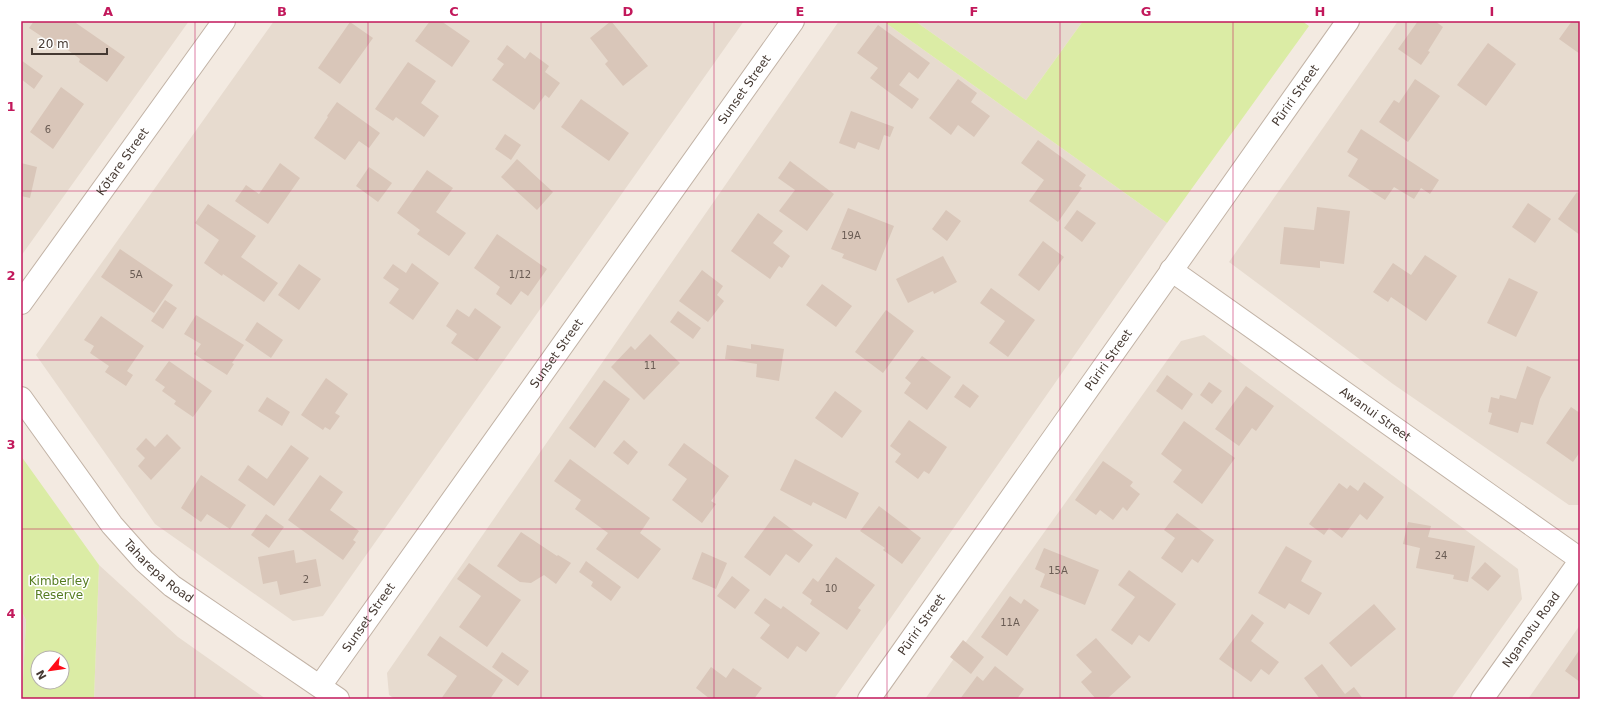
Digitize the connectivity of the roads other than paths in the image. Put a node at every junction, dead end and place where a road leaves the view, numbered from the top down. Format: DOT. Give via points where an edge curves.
graph roads {
  1 [pos="224,21"];
  2 [pos="793,21"];
  3 [pos="1348,21"];
  4 [pos="1171,270"];
  5 [pos="21,303"];
  6 [pos="21,398"];
  7 [pos="1580,560"];
  8 [pos="320,686"];
  9 [pos="338,699"];
  10 [pos="869,699"];
  11 [pos="1482,699"];
  1 -- 5 [label="street, Kōtare Street"];
  2 -- 8 [label="street, Sunset Street"];
  3 -- 4 [label="street, Pūriri Street"];
  4 -- 7 [label="street, Awanui Street"];
  4 -- 10 [label="street, Pūriri Street"];
  6 -- 8 [label="street, Taharepa Road" via="112,525 144,561 172,586"];
  7 -- 11 [label="street, Ngamotu Road"];
  8 -- 9 [label="street, Taharepa Road"];
}
